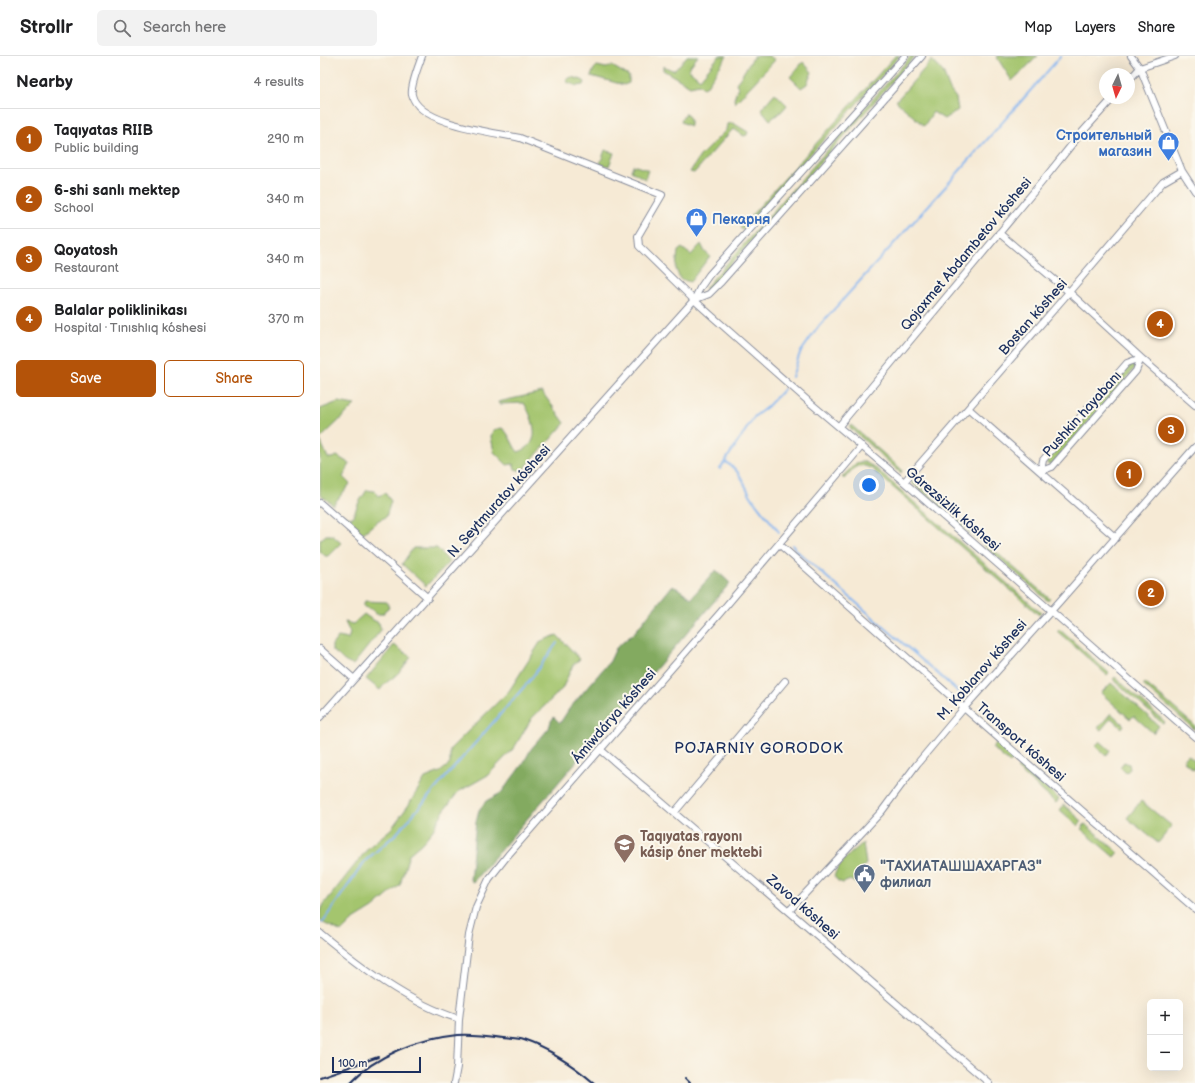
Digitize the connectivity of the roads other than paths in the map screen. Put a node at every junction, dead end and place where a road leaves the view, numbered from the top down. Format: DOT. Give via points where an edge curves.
graph roads {
  1 [pos="422,56"];
  2 [pos="905,56"];
  3 [pos="922,56"];
  4 [pos="1131,56"];
  5 [pos="1175,56"];
  6 [pos="1140,68"];
  7 [pos="1135,73"];
  8 [pos="1108,104"];
  9 [pos="1182,171"];
  10 [pos="1195,191"];
  11 [pos="999,233"];
  12 [pos="1069,292"];
  13 [pos="694,300"];
  14 [pos="1141,358"];
  15 [pos="1195,405"];
  16 [pos="969,409"];
  17 [pos="838,426"];
  18 [pos="862,446"];
  19 [pos="1195,447"];
  20 [pos="1041,471"];
  21 [pos="904,482"];
  22 [pos="320,503"];
  23 [pos="1116,538"];
  24 [pos="779,544"];
  25 [pos="428,598"];
  26 [pos="1051,611"];
  27 [pos="320,649"];
  28 [pos="354,679"];
  29 [pos="785,681"];
  30 [pos="964,708"];
  31 [pos="321,713"];
  32 [pos="1195,737"];
  33 [pos="601,750"];
  34 [pos="674,813"];
  35 [pos="1195,909"];
  36 [pos="789,911"];
  37 [pos="320,933"];
  38 [pos="459,1019"];
  39 [pos="454,1083"];
  40 [pos="990,1083"];
  1 -- 13 [label="street, Gárezsizlik kóshesi" via="412,93 415,102 423,110 469,129 520,138 662,195 638,236 639,246"];
  2 -- 13 [label="street" via="709,275"];
  3 -- 13 [label="street" via="720,283 709,294"];
  4 -- 6 [label="street"];
  5 -- 6 [label="street"];
  6 -- 7 [label="street"];
  6 -- 9 [label="street"];
  8 -- 11 [label="street, Qojaxmet Abdambetov kóshesi"];
  9 -- 10 [label="street"];
  9 -- 12 [label="street, Bostan kóshesi" via="1163,182"];
  11 -- 12 [label="street"];
  11 -- 17 [label="street, Qojaxmet Abdambetov kóshesi"];
  12 -- 14 [label="street"];
  12 -- 16 [label="street, Bostan kóshesi"];
  13 -- 17 [label="street, Gárezsizlik kóshesi"];
  13 -- 25 [label="street, N. Seytmuratov kóshesi"];
  14 -- 15 [label="street"];
  14 -- 20 [label="street, Pushkin hayabanı" via="1136,371 1052,467"];
  14 -- 20 [label="street, Pushkin hayabanı" via="1127,363 1043,460"];
  16 -- 20 [label="street"];
  16 -- 21 [label="street, Bostan kóshesi"];
  17 -- 18 [label="street, Gárezsizlik kóshesi"];
  18 -- 21 [label="street, Gárezsizlik kóshesi"];
  18 -- 24 [label="street, Ámiwdárya kóshesi"];
  19 -- 23 [label="street, M. Koblanov kóshesi"];
  20 -- 23 [label="street"];
  21 -- 26 [label="street, Gárezsizlik kóshesi"];
  22 -- 25 [label="street"];
  23 -- 26 [label="street, M. Koblanov kóshesi"];
  24 -- 30 [label="street, Transport kóshesi"];
  24 -- 33 [label="street, Ámiwdárya kóshesi"];
  25 -- 28 [label="street, N. Seytmuratov kóshesi"];
  26 -- 30 [label="street, M. Koblanov kóshesi"];
  26 -- 32 [label="street, Gárezsizlik kóshesi"];
  27 -- 28 [label="street"];
  28 -- 31 [label="street, N. Seytmuratov kóshesi"];
  29 -- 34 [label="street"];
  30 -- 35 [label="street, Transport kóshesi"];
  30 -- 36 [label="street, M. Koblanov kóshesi" via="882,811"];
  33 -- 34 [label="street, Zavod kóshesi"];
  33 -- 38 [label="street, Ámiwdárya kóshesi" via="489,879 476,907 469,935"];
  34 -- 36 [label="street, Zavod kóshesi"];
  36 -- 40 [label="street, Zavod kóshesi"];
  37 -- 38 [label="street" via="402,993"];
  38 -- 39 [label="street, Ámiwdárya kóshesi"];
}
